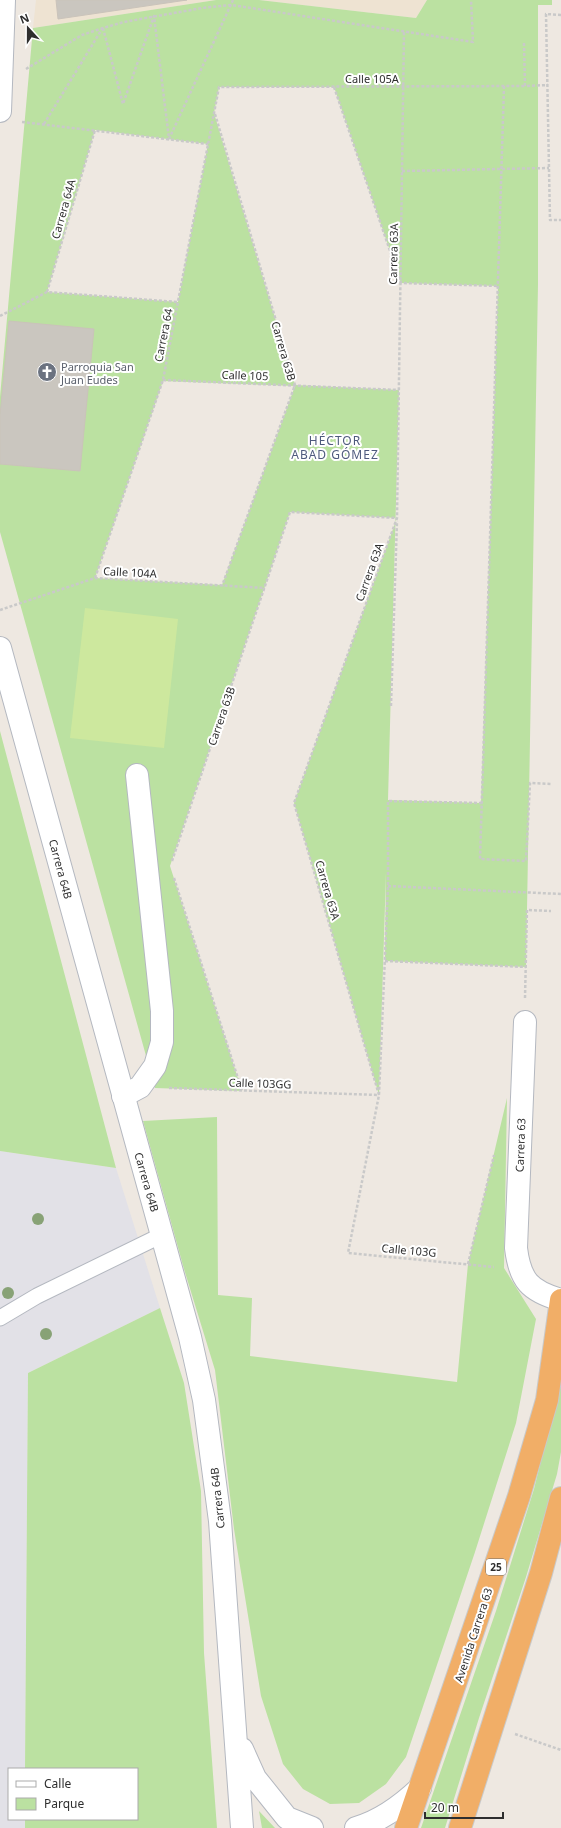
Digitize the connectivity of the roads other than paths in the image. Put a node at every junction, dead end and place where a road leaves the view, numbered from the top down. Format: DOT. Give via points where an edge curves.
graph roads {
  1 [pos="3,8"];
  2 [pos="0,111"];
  3 [pos="0,648"];
  4 [pos="137,775"];
  5 [pos="525,1022"];
  6 [pos="132,1091"];
  7 [pos="162,1235"];
  8 [pos="561,1300"];
  9 [pos="0,1318"];
  10 [pos="561,1498"];
  11 [pos="235,1727"];
  12 [pos="420,1788"];
  13 [pos="242,1828"];
  14 [pos="312,1828"];
  15 [pos="356,1828"];
  16 [pos="406,1828"];
  17 [pos="460,1828"];
  1 -- 2 [label="main road"];
  3 -- 6 [label="main road, Carrera 64B"];
  4 -- 6 [label="main road" via="162,1011 162,1042 155,1066"];
  5 -- 8 [label="main road, Carrera 63" via="517,1254 520,1270 527,1282 544,1295"];
  6 -- 7 [label="main road, Carrera 64B"];
  7 -- 9 [label="lane" via="37,1296"];
  7 -- 11 [label="main road, Carrera 64B" via="204,1400 220,1521"];
  8 -- 12 [label="highway, Avenida Carrera 63 / 25" via="547,1400 519,1496"];
  10 -- 17 [label="highway" via="541,1573"];
  11 -- 13 [label="main road, Carrera 64B"];
  11 -- 14 [label="main road, Carrera 64B" via="252,1772 270,1799 287,1818"];
  12 -- 15 [label="main road" via="390,1813"];
  12 -- 16 [label="highway, Avenida Carrera 63 / 25"];
}
